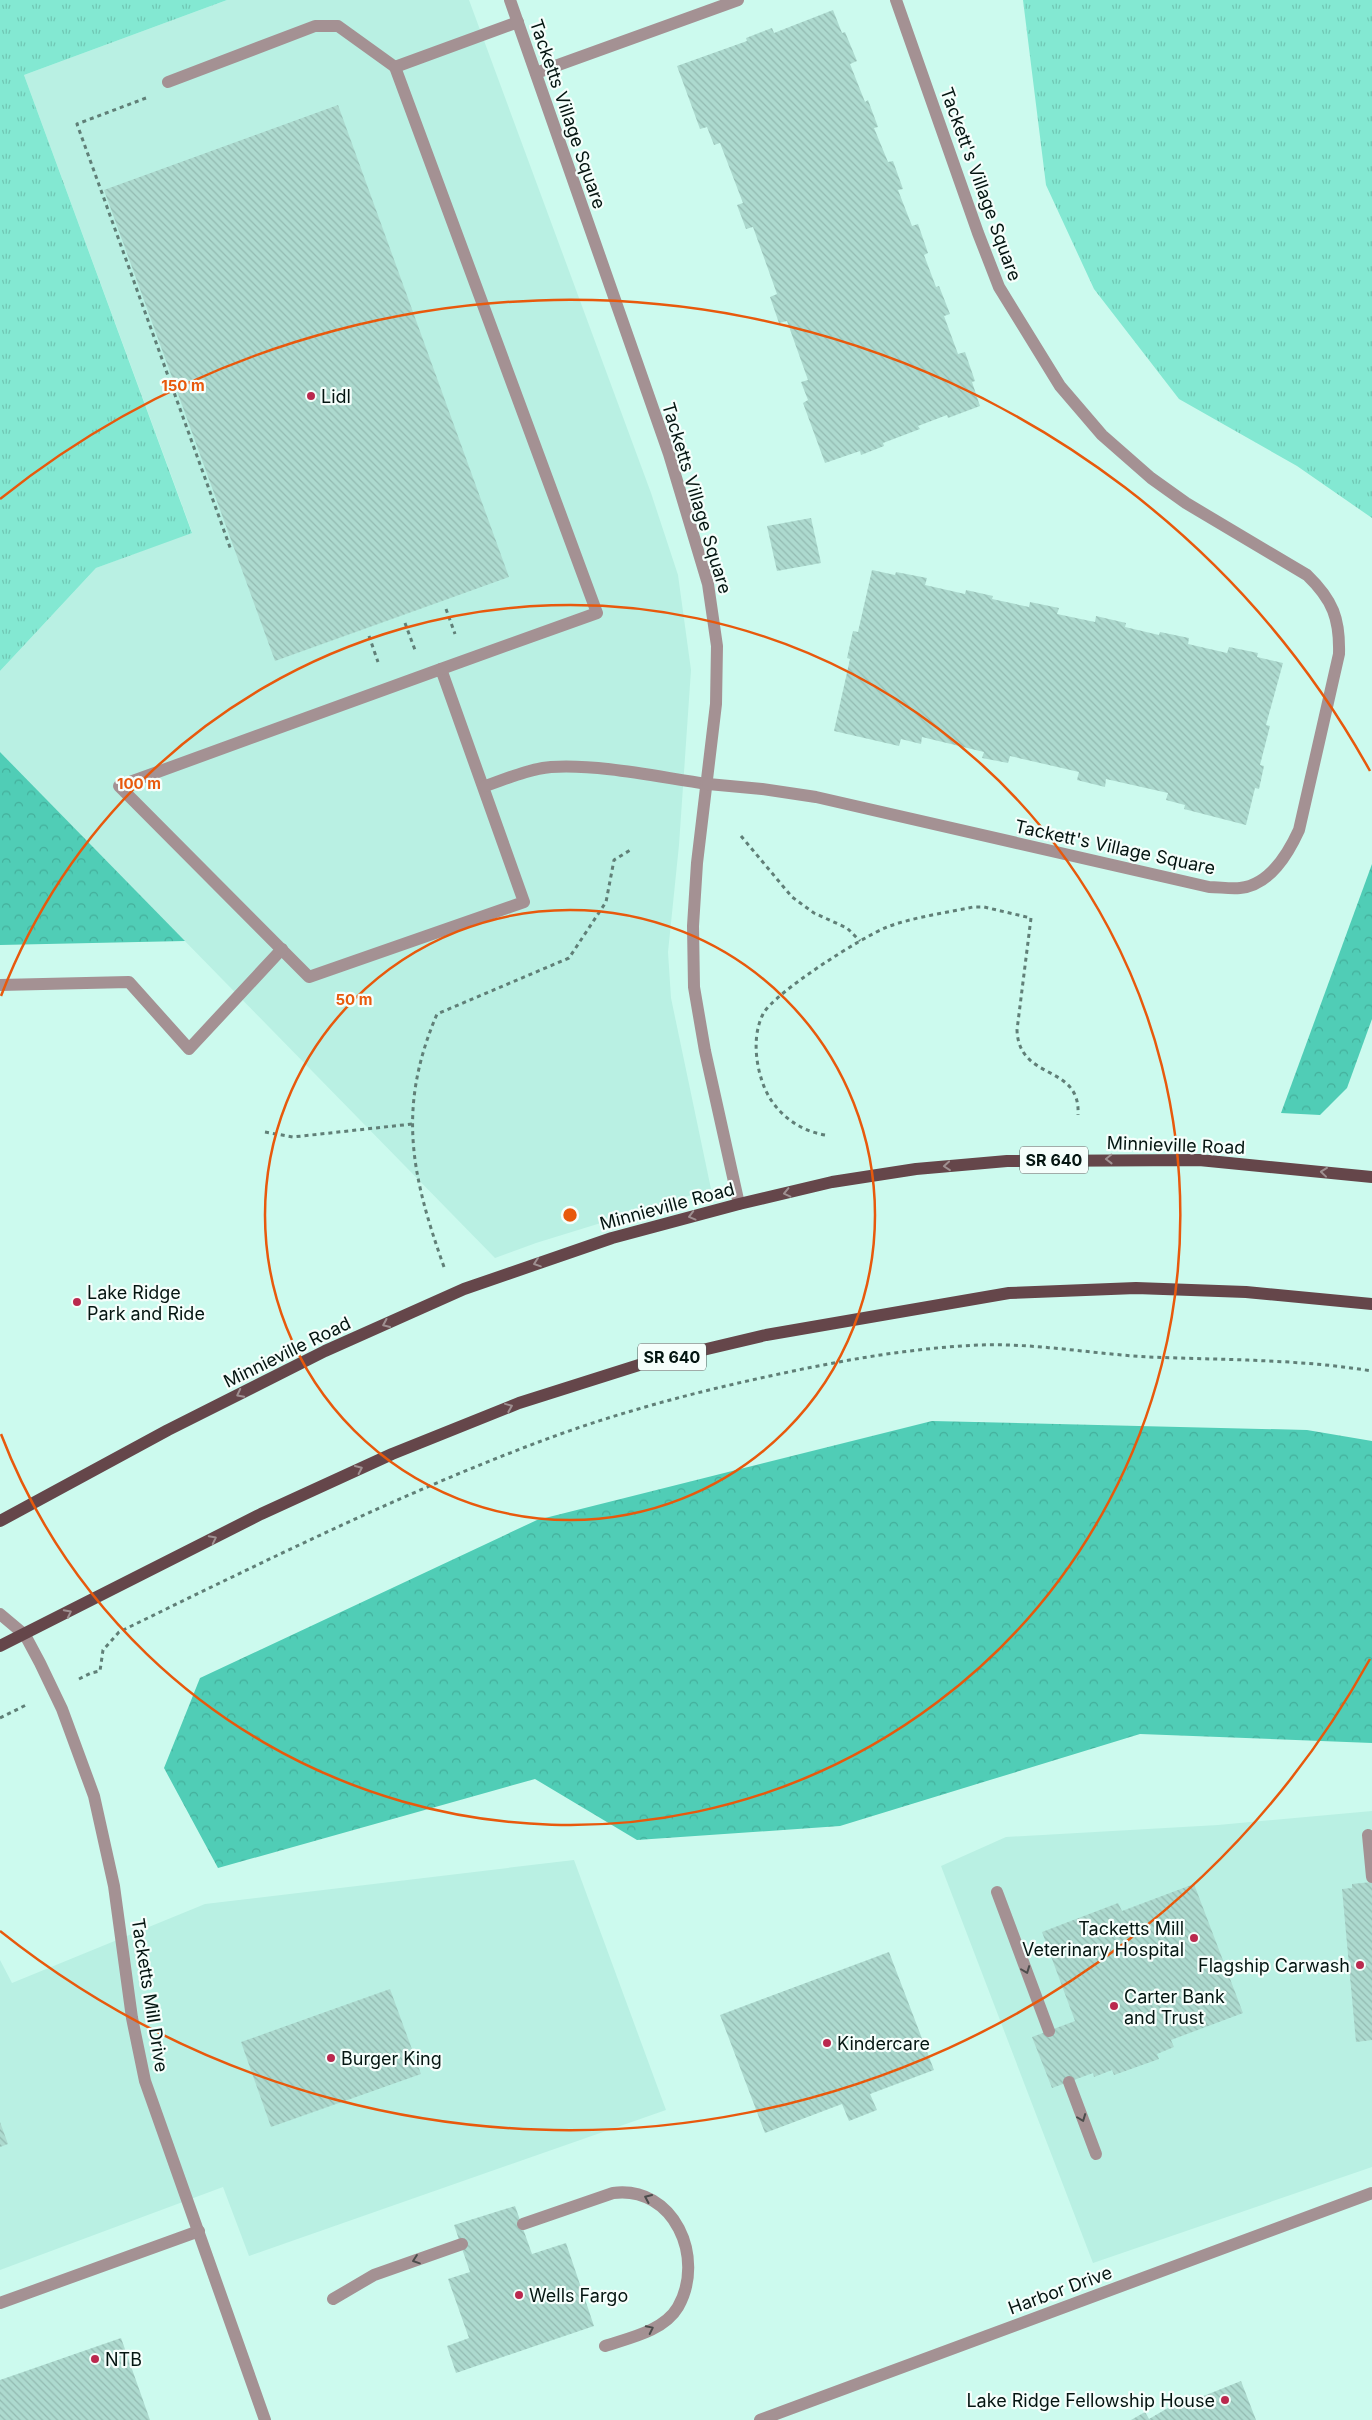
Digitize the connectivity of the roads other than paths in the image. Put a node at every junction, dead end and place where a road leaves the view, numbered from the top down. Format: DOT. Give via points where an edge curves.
graph roads {
  1 [pos="510,0"];
  2 [pos="738,0"];
  3 [pos="896,0"];
  4 [pos="518,22"];
  5 [pos="395,67"];
  6 [pos="536,73"];
  7 [pos="168,82"];
  8 [pos="441,669"];
  9 [pos="708,784"];
  10 [pos="485,786"];
  11 [pos="282,949"];
  12 [pos="0,985"];
  13 [pos="1372,1177"];
  14 [pos="739,1204"];
  15 [pos="1372,1304"];
  16 [pos="0,1521"];
  17 [pos="0,1614"];
  18 [pos="25,1635"];
  19 [pos="0,1646"];
  20 [pos="1368,1835"];
  21 [pos="1372,1877"];
  22 [pos="997,1892"];
  23 [pos="1049,2031"];
  24 [pos="1069,2082"];
  25 [pos="1096,2154"];
  26 [pos="1372,2193"];
  27 [pos="523,2224"];
  28 [pos="199,2232"];
  29 [pos="462,2244"];
  30 [pos="333,2299"];
  31 [pos="0,2303"];
  32 [pos="605,2346"];
  33 [pos="265,2420"];
  34 [pos="760,2420"];
  1 -- 4 [label="street, Tacketts Village Square"];
  2 -- 6 [label="street"];
  3 -- 9 [label="street, Tackett's Village Square" via="999,287 1060,386 1102,435 1140,470 1186,503 1307,575 1324,591 1334,611 1339,654 1299,830 1287,855 1268,876 1242,888 1209,887 816,797"];
  4 -- 5 [label="street"];
  4 -- 6 [label="street, Tacketts Village Square"];
  5 -- 7 [label="street" via="338,26 325,25"];
  5 -- 8 [label="street" via="597,613"];
  6 -- 9 [label="street, Tacketts Village Square" via="669,454 708,584 716,646 716,704"];
  8 -- 10 [label="street"];
  8 -- 11 [label="street" via="119,786"];
  9 -- 10 [label="street, Tackett's Village Square" via="605,770 550,767"];
  9 -- 14 [label="street, Tacketts Village Square" via="697,863 694,987"];
  10 -- 11 [label="street" via="524,902 309,977"];
  11 -- 12 [label="street" via="189,1049 130,982"];
  13 -- 14 [label="main road, Minnieville Road / SR 640, one-way" via="1199,1160 1007,1161 888,1173 832,1182"];
  14 -- 16 [label="main road, Minnieville Road / SR 640, one-way" via="612,1238 464,1289 316,1355"];
  18 -- 15 [label="main road, SR 640, one-way" via="261,1514 392,1454 519,1403 639,1364 766,1335 1009,1293 1136,1288 1246,1292"];
  17 -- 18 [label="street, Tacketts Mill Drive"];
  18 -- 19 [label="main road, SR 640"];
  18 -- 28 [label="street, Tacketts Mill Drive" via="62,1709 94,1796 114,1886 145,2081"];
  20 -- 21 [label="street"];
  22 -- 23 [label="street, one-way"];
  24 -- 25 [label="street, one-way"];
  26 -- 34 [label="street, Harbor Drive"];
  32 -- 27 [label="street, one-way" via="657,2326 678,2307 686,2284 688,2252 673,2219 649,2198 624,2192"];
  28 -- 31 [label="street"];
  28 -- 33 [label="street, Tacketts Mill Drive"];
  29 -- 30 [label="street, one-way" via="374,2274"];
}
